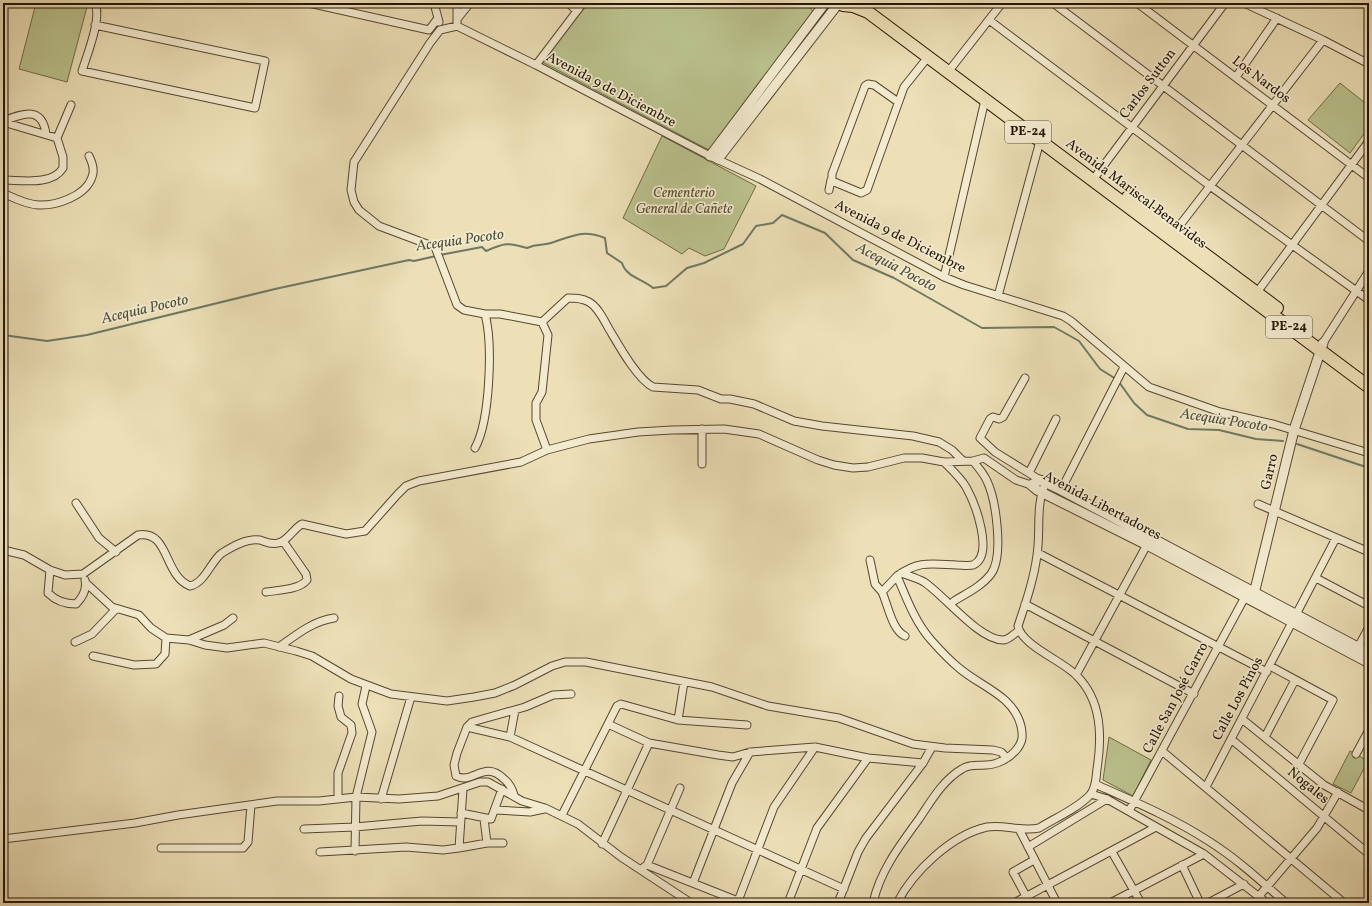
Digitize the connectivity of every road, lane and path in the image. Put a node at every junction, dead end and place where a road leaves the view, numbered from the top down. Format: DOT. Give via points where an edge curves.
graph roads {
  1 [pos="95,3"];
  2 [pos="309,3"];
  3 [pos="434,3"];
  4 [pos="457,3"];
  5 [pos="470,3"];
  6 [pos="568,3"];
  7 [pos="583,3"];
  8 [pos="825,3"];
  9 [pos="870,3"];
  10 [pos="1002,3"];
  11 [pos="1053,3"];
  12 [pos="1137,3"];
  13 [pos="1225,3"];
  14 [pos="1244,3"];
  15 [pos="842,4"];
  16 [pos="578,11"];
  17 [pos="438,18"];
  18 [pos="458,18"];
  19 [pos="1277,18"];
  20 [pos="989,20"];
  21 [pos="95,25"];
  22 [pos="457,26"];
  23 [pos="440,30"];
  24 [pos="1323,40"];
  25 [pos="1194,45"];
  26 [pos="928,57"];
  27 [pos="536,64"];
  28 [pos="1369,64"];
  29 [pos="950,69"];
  30 [pos="1236,77"];
  31 [pos="1163,87"];
  32 [pos="985,100"];
  33 [pos="898,102"];
  34 [pos="71,105"];
  35 [pos="1273,105"];
  36 [pos="3,121"];
  37 [pos="1132,128"];
  38 [pos="46,134"];
  39 [pos="57,138"];
  40 [pos="1369,141"];
  41 [pos="1040,142"];
  42 [pos="1242,146"];
  43 [pos="90,156"];
  44 [pos="714,158"];
  45 [pos="1352,165"];
  46 [pos="1095,178"];
  47 [pos="1369,178"];
  48 [pos="3,180"];
  49 [pos="831,180"];
  50 [pos="1210,186"];
  51 [pos="828,190"];
  52 [pos="3,193"];
  53 [pos="1322,206"];
  54 [pos="1172,235"];
  55 [pos="1369,240"];
  56 [pos="1292,246"];
  57 [pos="1369,271"];
  58 [pos="944,277"];
  59 [pos="1355,290"];
  60 [pos="998,296"];
  61 [pos="1254,296"];
  62 [pos="1369,300"];
  63 [pos="485,314"];
  64 [pos="542,322"];
  65 [pos="1321,346"];
  66 [pos="1124,367"];
  67 [pos="1025,378"];
  68 [pos="1369,378"];
  69 [pos="1369,387"];
  70 [pos="1056,419"];
  71 [pos="702,429"];
  72 [pos="1294,430"];
  73 [pos="476,448"];
  74 [pos="547,450"];
  75 [pos="1369,452"];
  76 [pos="963,461"];
  77 [pos="974,461"];
  78 [pos="944,462"];
  79 [pos="702,464"];
  80 [pos="1029,473"];
  81 [pos="1043,481"];
  82 [pos="1031,485"];
  83 [pos="1062,490"];
  84 [pos="1041,492"];
  85 [pos="76,503"];
  86 [pos="1258,504"];
  87 [pos="1275,511"];
  88 [pos="1336,538"];
  89 [pos="283,541"];
  90 [pos="1149,541"];
  91 [pos="3,550"];
  92 [pos="116,552"];
  93 [pos="1369,552"];
  94 [pos="1038,553"];
  95 [pos="870,560"];
  96 [pos="50,570"];
  97 [pos="83,574"];
  98 [pos="899,575"];
  99 [pos="1316,578"];
  100 [pos="86,583"];
  101 [pos="266,592"];
  102 [pos="882,592"];
  103 [pos="1119,595"];
  104 [pos="1251,597"];
  105 [pos="954,601"];
  106 [pos="1025,604"];
  107 [pos="1369,606"];
  108 [pos="116,609"];
  109 [pos="233,618"];
  110 [pos="334,618"];
  111 [pos="1294,619"];
  112 [pos="1369,627"];
  113 [pos="1019,630"];
  114 [pos="905,636"];
  115 [pos="166,638"];
  116 [pos="189,640"];
  117 [pos="1095,641"];
  118 [pos="75,642"];
  119 [pos="279,647"];
  120 [pos="1218,647"];
  121 [pos="1356,651"];
  122 [pos="1369,653"];
  123 [pos="93,656"];
  124 [pos="1369,664"];
  125 [pos="1268,669"];
  126 [pos="1076,675"];
  127 [pos="1295,680"];
  128 [pos="684,682"];
  129 [pos="366,686"];
  130 [pos="571,694"];
  131 [pos="1194,694"];
  132 [pos="339,696"];
  133 [pos="411,697"];
  134 [pos="515,710"];
  135 [pos="1242,719"];
  136 [pos="678,720"];
  137 [pos="608,724"];
  138 [pos="748,725"];
  139 [pos="467,727"];
  140 [pos="1369,730"];
  141 [pos="510,737"];
  142 [pos="1265,737"];
  143 [pos="1231,739"];
  144 [pos="649,743"];
  145 [pos="932,746"];
  146 [pos="815,747"];
  147 [pos="1162,751"];
  148 [pos="750,752"];
  149 [pos="1356,754"];
  150 [pos="868,758"];
  151 [pos="1007,758"];
  152 [pos="923,763"];
  153 [pos="1299,764"];
  154 [pos="583,772"];
  155 [pos="1095,784"];
  156 [pos="680,788"];
  157 [pos="1206,788"];
  158 [pos="463,789"];
  159 [pos="502,789"];
  160 [pos="626,791"];
  161 [pos="1338,792"];
  162 [pos="1091,794"];
  163 [pos="514,795"];
  164 [pos="356,797"];
  165 [pos="381,798"];
  166 [pos="338,799"];
  167 [pos="1107,799"];
  168 [pos="1134,802"];
  169 [pos="251,805"];
  170 [pos="546,808"];
  171 [pos="494,810"];
  172 [pos="1369,810"];
  173 [pos="670,811"];
  174 [pos="1129,811"];
  175 [pos="461,813"];
  176 [pos="562,816"];
  177 [pos="1324,816"];
  178 [pos="484,818"];
  179 [pos="460,822"];
  180 [pos="355,827"];
  181 [pos="1156,827"];
  182 [pos="304,828"];
  183 [pos="1019,829"];
  184 [pos="713,831"];
  185 [pos="3,839"];
  186 [pos="487,843"];
  187 [pos="503,843"];
  188 [pos="602,844"];
  189 [pos="1028,847"];
  190 [pos="161,848"];
  191 [pos="459,848"];
  192 [pos="756,850"];
  193 [pos="355,851"];
  194 [pos="320,852"];
  195 [pos="1112,852"];
  196 [pos="1204,854"];
  197 [pos="1369,854"];
  198 [pos="1290,859"];
  199 [pos="1034,860"];
  200 [pos="647,865"];
  201 [pos="1182,866"];
  202 [pos="640,870"];
  203 [pos="801,870"];
  204 [pos="693,882"];
  205 [pos="1244,884"];
  206 [pos="1048,885"];
  207 [pos="1267,886"];
  208 [pos="844,889"];
  209 [pos="1134,890"];
  210 [pos="1026,896"];
  211 [pos="1260,896"];
  212 [pos="740,902"];
  213 [pos="692,903"];
  214 [pos="788,903"];
  215 [pos="838,903"];
  216 [pos="873,903"];
  217 [pos="897,903"];
  218 [pos="1014,903"];
  219 [pos="1057,903"];
  220 [pos="1110,903"];
  221 [pos="1141,903"];
  222 [pos="1200,903"];
  223 [pos="1208,903"];
  224 [pos="1267,903"];
  225 [pos="1286,903"];
  226 [pos="1344,903"];
  1 -- 21 [label="street"];
  2 -- 17 [label="street" via="429,30"];
  3 -- 17 [label="street"];
  4 -- 18 [label="street"];
  5 -- 18 [label="street"];
  6 -- 16 [label="street"];
  7 -- 16 [label="street"];
  8 -- 44 [label="street"];
  9 -- 29 [label="highway, Avenida Mariscal Benavides / PE-24"];
  10 -- 20 [label="street"];
  11 -- 31 [label="street"];
  12 -- 25 [label="street, Los Nardos"];
  13 -- 25 [label="street, Carlos Sutton"];
  14 -- 19 [label="street"];
  15 -- 26 [label="highway, Avenida Mariscal Benavides / PE-24" via="868,12"];
  15 -- 44 [label="street"];
  16 -- 27 [label="street"];
  17 -- 23 [label="street"];
  18 -- 22 [label="street"];
  19 -- 24 [label="street"];
  19 -- 30 [label="street"];
  20 -- 29 [label="street"];
  20 -- 37 [label="street"];
  21 -- 21 [label="street" via="265,61 256,108 82,71"];
  22 -- 23 [label="street"];
  22 -- 27 [label="street, Avenida 9 de Diciembre"];
  23 -- 63 [label="street" via="354,162 351,190 359,210 379,226 434,246 457,305 464,310"];
  24 -- 28 [label="street"];
  24 -- 35 [label="street"];
  25 -- 30 [label="street, Los Nardos"];
  25 -- 31 [label="street, Carlos Sutton"];
  26 -- 29 [label="highway, Avenida Mariscal Benavides / PE-24"];
  26 -- 33 [label="street" via="904,87"];
  27 -- 44 [label="street, Avenida 9 de Diciembre"];
  29 -- 32 [label="highway, Avenida Mariscal Benavides / PE-24"];
  29 -- 46 [label="highway, Avenida Mariscal Benavides / PE-24"];
  30 -- 35 [label="street, Los Nardos"];
  31 -- 37 [label="street, Carlos Sutton"];
  31 -- 42 [label="street"];
  32 -- 41 [label="highway, Avenida Mariscal Benavides / PE-24"];
  32 -- 58 [label="street"];
  33 -- 49 [label="street" via="867,190 861,193"];
  33 -- 49 [label="street" via="874,85 865,86"];
  34 -- 39 [label="street"];
  35 -- 42 [label="street"];
  35 -- 45 [label="street, Los Nardos"];
  36 -- 38 [label="street"];
  36 -- 38 [label="street" via="27,112 33,114 45,126"];
  37 -- 46 [label="street, Carlos Sutton"];
  37 -- 50 [label="street"];
  38 -- 39 [label="street"];
  39 -- 48 [label="street" via="63,157 63,168 55,177"];
  40 -- 45 [label="street"];
  41 -- 46 [label="highway, Avenida Mariscal Benavides / PE-24"];
  41 -- 60 [label="street"];
  42 -- 50 [label="street"];
  42 -- 53 [label="street"];
  43 -- 52 [label="street" via="93,176 86,188 59,202 38,205 23,203"];
  44 -- 58 [label="street, Avenida 9 de Diciembre" via="760,179"];
  45 -- 47 [label="street, Los Nardos"];
  45 -- 53 [label="street"];
  46 -- 54 [label="highway, Avenida Mariscal Benavides / PE-24"];
  49 -- 51 [label="street"];
  50 -- 54 [label="street"];
  50 -- 56 [label="street"];
  53 -- 55 [label="street"];
  53 -- 56 [label="street"];
  54 -- 61 [label="highway, Avenida Mariscal Benavides / PE-24"];
  56 -- 59 [label="street"];
  56 -- 61 [label="street"];
  57 -- 59 [label="street"];
  58 -- 60 [label="street, Avenida 9 de Diciembre"];
  59 -- 62 [label="street"];
  59 -- 65 [label="street"];
  60 -- 66 [label="street, Avenida 9 de Diciembre" via="1063,316"];
  61 -- 65 [label="highway, Avenida Mariscal Benavides / PE-24"];
  63 -- 64 [label="street" via="500,314"];
  63 -- 73 [label="street" via="490,330 486,417"];
  64 -- 74 [label="street" via="548,335 542,392 536,403 536,420"];
  64 -- 76 [label="street" via="568,298 579,298 590,302 601,314 636,370 647,384 653,387 698,390 721,399 754,404 794,421 808,424 913,436 939,442"];
  65 -- 68 [label="highway, Avenida Mariscal Benavides / PE-24"];
  65 -- 69 [label="highway, Avenida Mariscal Benavides / PE-24"];
  65 -- 72 [label="street, Garro"];
  66 -- 72 [label="street, Avenida 9 de Diciembre" via="1149,387 1220,412"];
  66 -- 83 [label="street"];
  67 -- 80 [label="street" via="1003,417 992,417 980,438 995,452"];
  70 -- 80 [label="street"];
  71 -- 74 [label="street" via="638,432 589,439"];
  71 -- 78 [label="street" via="759,434 818,460 853,468 904,458"];
  71 -- 79 [label="street"];
  72 -- 75 [label="street, Avenida 9 de Diciembre"];
  72 -- 87 [label="street, Garro"];
  74 -- 89 [label="street" via="521,462 419,481 406,486 365,531 346,534 302,524"];
  76 -- 77 [label="street"];
  76 -- 78 [label="street"];
  77 -- 82 [label="street" via="984,458 1016,480"];
  77 -- 105 [label="street" via="987,480 990,490 999,541 998,556 991,575"];
  78 -- 98 [label="street" via="966,486 981,526 983,553 981,558 970,566 920,564"];
  80 -- 81 [label="street"];
  81 -- 82 [label="street, Avenida Libertadores"];
  81 -- 83 [label="street, Avenida Libertadores"];
  81 -- 84 [label="street"];
  82 -- 84 [label="street, Avenida Libertadores"];
  83 -- 90 [label="street, Avenida Libertadores"];
  84 -- 90 [label="street, Avenida Libertadores"];
  84 -- 94 [label="street"];
  85 -- 92 [label="street" via="99,538"];
  86 -- 87 [label="street"];
  87 -- 88 [label="street"];
  87 -- 104 [label="street, Garro"];
  88 -- 93 [label="street"];
  88 -- 99 [label="street, Calle Los Pinos"];
  89 -- 92 [label="street" via="276,544 246,540 221,554 194,585 190,586 179,579 154,536 138,535"];
  89 -- 101 [label="street" via="306,574 307,580 288,589"];
  90 -- 103 [label="street"];
  90 -- 104 [label="street, Avenida Libertadores"];
  91 -- 96 [label="street" via="24,555"];
  92 -- 97 [label="street"];
  94 -- 103 [label="street"];
  94 -- 106 [label="street"];
  95 -- 102 [label="street" via="875,584"];
  96 -- 97 [label="street" via="65,575"];
  96 -- 100 [label="street" via="48,592 66,604 76,604 81,599"];
  97 -- 100 [label="street"];
  98 -- 102 [label="street"];
  98 -- 113 [label="street" via="916,578 924,583 966,620 989,636 1007,639"];
  98 -- 151 [label="street" via="920,625 930,639 959,668 991,689 1013,708 1023,734 1022,742"];
  99 -- 107 [label="street"];
  99 -- 111 [label="street, Calle Los Pinos"];
  100 -- 108 [label="street" via="106,603"];
  102 -- 114 [label="street" via="896,626"];
  103 -- 117 [label="street"];
  103 -- 120 [label="street"];
  104 -- 111 [label="street, Avenida Libertadores"];
  104 -- 120 [label="street, Calle San José Garro"];
  106 -- 113 [label="street"];
  106 -- 117 [label="street"];
  108 -- 115 [label="street" via="139,615 151,628"];
  108 -- 118 [label="street" via="92,634"];
  109 -- 116 [label="street" via="224,625"];
  110 -- 119 [label="street" via="312,625"];
  111 -- 121 [label="street, Avenida Libertadores"];
  111 -- 125 [label="street, Calle Los Pinos"];
  112 -- 121 [label="street"];
  113 -- 126 [label="street" via="1028,641"];
  115 -- 116 [label="street"];
  115 -- 123 [label="street" via="165,654 156,664 134,665"];
  116 -- 119 [label="street" via="227,648 264,643"];
  117 -- 126 [label="street"];
  117 -- 131 [label="street"];
  119 -- 129 [label="street" via="312,656"];
  120 -- 125 [label="street"];
  120 -- 131 [label="street, Calle San José Garro"];
  121 -- 122 [label="street, Avenida Libertadores"];
  121 -- 124 [label="street, Avenida Libertadores"];
  125 -- 127 [label="street"];
  125 -- 135 [label="street, Calle Los Pinos"];
  126 -- 155 [label="street" via="1091,695 1098,717 1101,745"];
  127 -- 142 [label="street"];
  127 -- 153 [label="street" via="1333,700"];
  128 -- 133 [label="street" via="586,662 565,662 495,693 447,701"];
  128 -- 136 [label="street"];
  128 -- 145 [label="street" via="712,687 768,706 839,718 913,744"];
  129 -- 133 [label="street"];
  129 -- 164 [label="street" via="362,704 372,732"];
  130 -- 134 [label="street" via="553,695"];
  131 -- 147 [label="street, Calle San José Garro"];
  132 -- 166 [label="street" via="341,717 351,725 352,733 338,773"];
  133 -- 165 [label="street"];
  134 -- 139 [label="street" via="477,720"];
  134 -- 141 [label="street"];
  135 -- 142 [label="street"];
  135 -- 143 [label="street, Calle Los Pinos"];
  136 -- 137 [label="street" via="621,704 617,706"];
  136 -- 138 [label="street"];
  137 -- 144 [label="street"];
  137 -- 154 [label="street"];
  139 -- 141 [label="street"];
  139 -- 163 [label="street" via="454,766 456,776 465,778 485,770 495,772 507,782"];
  140 -- 149 [label="street"];
  141 -- 154 [label="street"];
  142 -- 153 [label="street"];
  143 -- 157 [label="street, Calle Los Pinos"];
  143 -- 177 [label="street, Nogales"];
  144 -- 148 [label="street" via="733,757"];
  144 -- 160 [label="street"];
  145 -- 151 [label="street" via="994,750 1002,752"];
  145 -- 152 [label="street"];
  146 -- 148 [label="street"];
  146 -- 150 [label="street"];
  146 -- 192 [label="street" via="774,807"];
  147 -- 157 [label="street"];
  147 -- 168 [label="street, Calle San José Garro"];
  148 -- 184 [label="street" via="732,783"];
  150 -- 152 [label="street"];
  150 -- 203 [label="street" via="817,828"];
  151 -- 216 [label="street" via="987,765 963,768 948,780 899,846 880,881"];
  152 -- 208 [label="street" via="866,838"];
  153 -- 161 [label="street"];
  154 -- 160 [label="street"];
  154 -- 176 [label="street"];
  155 -- 162 [label="street"];
  155 -- 168 [label="street"];
  156 -- 173 [label="street"];
  157 -- 198 [label="street"];
  158 -- 159 [label="street" via="488,782"];
  158 -- 165 [label="street" via="438,796"];
  158 -- 175 [label="street"];
  159 -- 163 [label="street"];
  159 -- 171 [label="street"];
  160 -- 173 [label="street"];
  160 -- 188 [label="street"];
  161 -- 172 [label="street"];
  161 -- 177 [label="street"];
  162 -- 167 [label="street"];
  162 -- 183 [label="street" via="1039,828"];
  163 -- 170 [label="street"];
  164 -- 165 [label="street"];
  164 -- 166 [label="street"];
  164 -- 180 [label="street"];
  166 -- 169 [label="street" via="277,801"];
  167 -- 174 [label="street"];
  167 -- 189 [label="street"];
  168 -- 174 [label="street, Calle San José Garro"];
  168 -- 207 [label="street" via="1206,840 1228,854"];
  169 -- 185 [label="street" via="178,814 136,823"];
  169 -- 190 [label="street" via="248,842 243,848"];
  170 -- 171 [label="street" via="511,813"];
  170 -- 176 [label="street"];
  171 -- 178 [label="street" via="491,819"];
  173 -- 184 [label="street"];
  173 -- 200 [label="street"];
  174 -- 181 [label="street"];
  175 -- 178 [label="street"];
  175 -- 179 [label="street"];
  176 -- 188 [label="street" via="578,824"];
  177 -- 197 [label="street, Nogales"];
  177 -- 198 [label="street"];
  178 -- 186 [label="street"];
  179 -- 180 [label="street" via="422,821"];
  179 -- 191 [label="street"];
  180 -- 182 [label="street"];
  180 -- 193 [label="street"];
  181 -- 195 [label="street"];
  181 -- 196 [label="street"];
  183 -- 189 [label="street"];
  183 -- 217 [label="street" via="987,827 957,841 936,854 910,881"];
  184 -- 192 [label="street"];
  184 -- 204 [label="street"];
  186 -- 187 [label="street"];
  186 -- 191 [label="street"];
  188 -- 202 [label="street"];
  189 -- 199 [label="street"];
  191 -- 193 [label="street" via="443,850 410,847"];
  192 -- 203 [label="street"];
  192 -- 212 [label="street"];
  193 -- 194 [label="street"];
  195 -- 206 [label="street"];
  195 -- 209 [label="street"];
  196 -- 201 [label="street"];
  196 -- 205 [label="street"];
  198 -- 207 [label="street"];
  198 -- 226 [label="street"];
  199 -- 206 [label="street"];
  199 -- 210 [label="street" via="1013,872"];
  200 -- 202 [label="street"];
  200 -- 204 [label="street"];
  201 -- 209 [label="street"];
  201 -- 222 [label="street"];
  202 -- 213 [label="street"];
  203 -- 208 [label="street"];
  203 -- 214 [label="street"];
  204 -- 212 [label="street"];
  205 -- 211 [label="street"];
  205 -- 223 [label="street"];
  206 -- 210 [label="street"];
  206 -- 219 [label="street"];
  207 -- 211 [label="street"];
  207 -- 225 [label="street"];
  208 -- 215 [label="street"];
  209 -- 220 [label="street"];
  209 -- 221 [label="street"];
  210 -- 218 [label="street"];
  211 -- 224 [label="street"];
}
